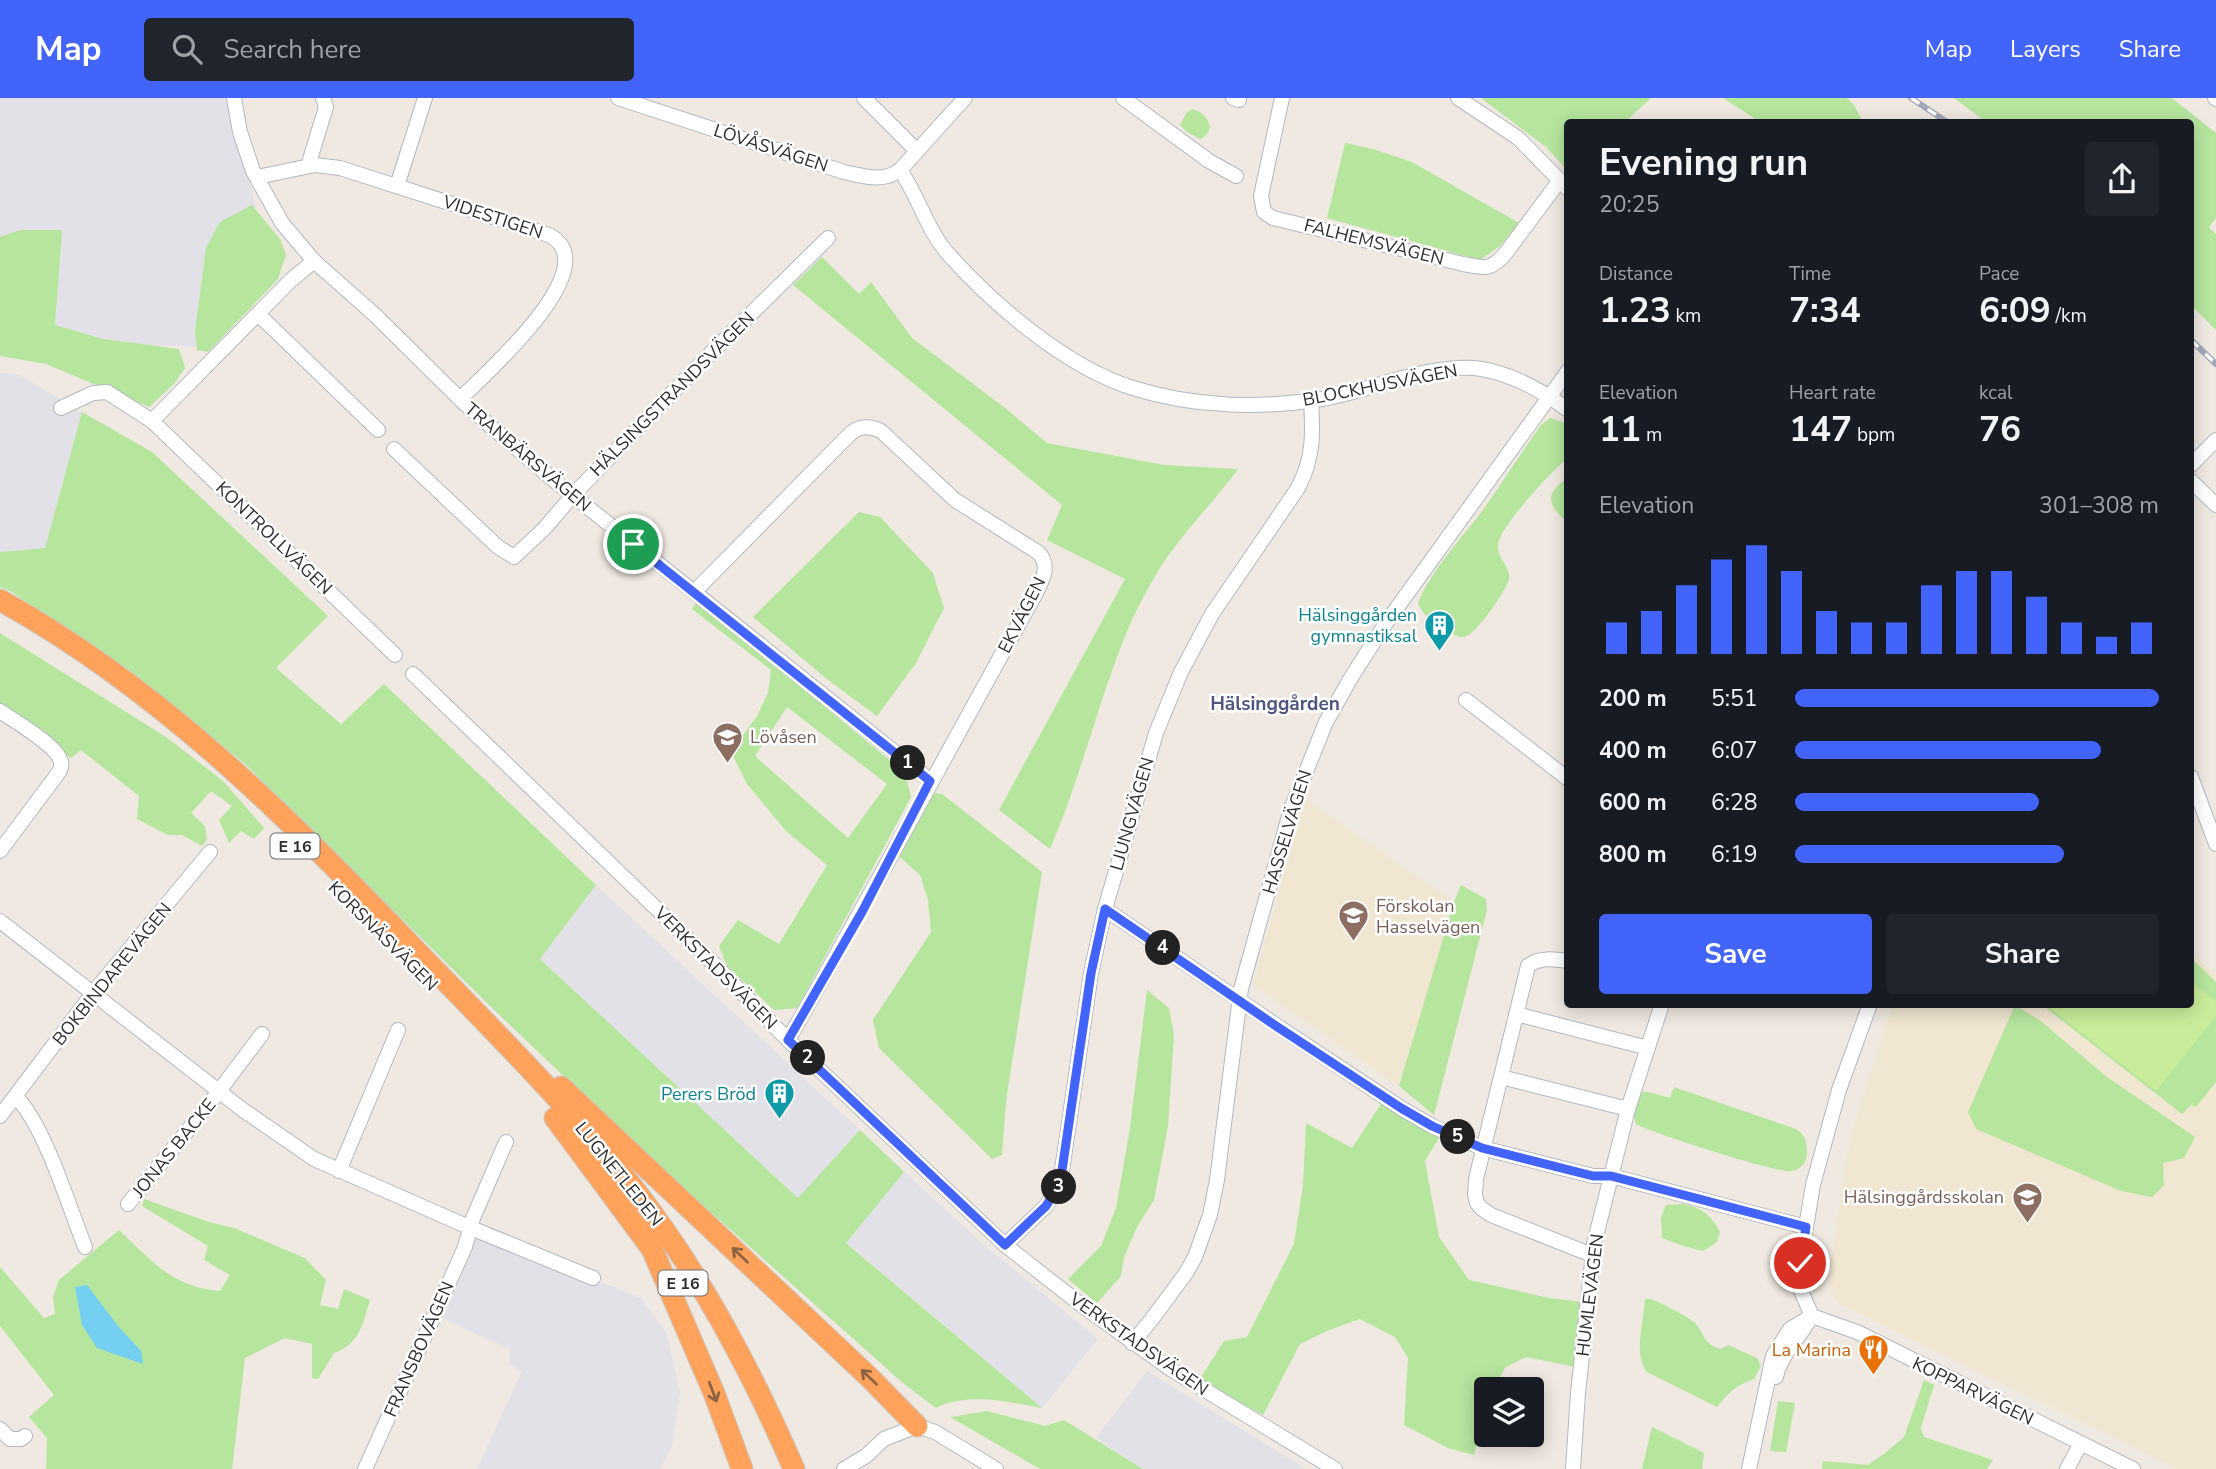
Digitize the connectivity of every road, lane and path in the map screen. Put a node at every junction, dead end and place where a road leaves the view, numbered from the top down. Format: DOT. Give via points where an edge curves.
graph roads {
  1 [pos="234,98"];
  2 [pos="323,98"];
  3 [pos="425,98"];
  4 [pos="618,98"];
  5 [pos="864,98"];
  6 [pos="965,98"];
  7 [pos="1123,98"];
  8 [pos="1282,98"];
  9 [pos="1458,98"];
  10 [pos="916,150"];
  11 [pos="308,166"];
  12 [pos="900,170"];
  13 [pos="1236,176"];
  14 [pos="257,177"];
  15 [pos="1564,184"];
  16 [pos="397,186"];
  17 [pos="828,237"];
  18 [pos="314,261"];
  19 [pos="258,314"];
  20 [pos="1564,376"];
  21 [pos="1549,397"];
  22 [pos="460,399"];
  23 [pos="1311,400"];
  24 [pos="1564,407"];
  25 [pos="61,408"];
  26 [pos="152,421"];
  27 [pos="378,430"];
  28 [pos="2216,440"];
  29 [pos="394,449"];
  30 [pos="2194,462"];
  31 [pos="2194,484"];
  32 [pos="573,495"];
  33 [pos="2216,505"];
  34 [pos="694,592"];
  35 [pos="0,600"];
  36 [pos="0,615"];
  37 [pos="395,655"];
  38 [pos="413,674"];
  39 [pos="1466,700"];
  40 [pos="0,711"];
  41 [pos="1564,776"];
  42 [pos="930,781"];
  43 [pos="2194,785"];
  44 [pos="2216,844"];
  45 [pos="0,851"];
  46 [pos="210,852"];
  47 [pos="1105,909"];
  48 [pos="386,920"];
  49 [pos="0,921"];
  50 [pos="1564,961"];
  51 [pos="93,993"];
  52 [pos="1239,999"];
  53 [pos="1661,1008"];
  54 [pos="1868,1008"];
  55 [pos="1516,1014"];
  56 [pos="398,1030"];
  57 [pos="262,1034"];
  58 [pos="788,1040"];
  59 [pos="1648,1048"];
  60 [pos="1501,1077"];
  61 [pos="219,1091"];
  62 [pos="16,1097"];
  63 [pos="1628,1109"];
  64 [pos="0,1116"];
  65 [pos="555,1118"];
  66 [pos="506,1142"];
  67 [pos="1482,1148"];
  68 [pos="340,1171"];
  69 [pos="1611,1176"];
  70 [pos="128,1204"];
  71 [pos="1806,1227"];
  72 [pos="471,1228"];
  73 [pos="1005,1245"];
  74 [pos="85,1247"];
  75 [pos="1592,1255"];
  76 [pos="593,1278"];
  77 [pos="1812,1316"];
  78 [pos="1132,1343"];
  79 [pos="917,1426"];
  80 [pos="0,1429"];
  81 [pos="25,1436"];
  82 [pos="2081,1443"];
  83 [pos="365,1469"];
  84 [pos="742,1469"];
  85 [pos="779,1469"];
  86 [pos="794,1469"];
  87 [pos="844,1469"];
  88 [pos="996,1469"];
  89 [pos="1335,1469"];
  90 [pos="1573,1469"];
  91 [pos="1749,1469"];
  92 [pos="1758,1469"];
  93 [pos="2067,1469"];
  94 [pos="2133,1469"];
  1 -- 14 [label="street, TRANBÄRSVÄGEN" via="240,132"];
  2 -- 11 [label="street" via="326,107"];
  3 -- 16 [label="street"];
  4 -- 12 [label="street, LÖVÅSVÄGEN" via="854,174 885,177"];
  5 -- 10 [label="street"];
  6 -- 10 [label="street"];
  7 -- 13 [label="street"];
  8 -- 15 [label="street, FALHEMSVÄGEN" via="1261,196 1264,212 1273,218 1487,268 1497,263"];
  9 -- 15 [label="street, FALHEMSVÄGEN" via="1518,138"];
  10 -- 12 [label="street"];
  11 -- 14 [label="street, VIDESTIGEN"];
  11 -- 16 [label="street, VIDESTIGEN" via="340,168"];
  12 -- 23 [label="street, BLOCKHUSVÄGEN" via="949,256 1028,328 1093,370 1132,388 1170,398 1207,403"];
  14 -- 18 [label="street, TRANBÄRSVÄGEN" via="282,223"];
  16 -- 22 [label="street, VIDESTIGEN" via="550,235 565,250 562,278 543,312"];
  17 -- 32 [label="street, HÄLSINGSTRANDSVÄGEN"];
  18 -- 19 [label="street"];
  18 -- 22 [label="street, TRANBÄRSVÄGEN"];
  19 -- 26 [label="street"];
  19 -- 27 [label="street"];
  20 -- 21 [label="street, HASSELVÄGEN"];
  21 -- 23 [label="street, BLOCKHUSVÄGEN" via="1502,374 1466,368"];
  21 -- 24 [label="street, BLOCKHUSVÄGEN"];
  21 -- 52 [label="street, HASSELVÄGEN" via="1387,624 1326,722 1291,809"];
  22 -- 32 [label="street, TRANBÄRSVÄGEN"];
  23 -- 47 [label="street, LJUNGVÄGEN" via="1308,468 1212,614 1181,673 1156,733"];
  25 -- 26 [label="street, KONTROLLVÄGEN" via="93,393 107,392"];
  26 -- 37 [label="street, KONTROLLVÄGEN"];
  28 -- 30 [label="street"];
  29 -- 32 [label="street, HÄLSINGSTRANDSVÄGEN" via="513,556"];
  31 -- 33 [label="street"];
  32 -- 34 [label="street, TRANBÄRSVÄGEN"];
  34 -- 42 [label="street, TRANBÄRSVÄGEN"];
  34 -- 42 [label="street, EKVÄGEN" via="859,428 881,431 955,500 1039,553 1045,568 1040,586"];
  35 -- 48 [label="highway, KORSNÄSVÄGEN / E 16" via="61,636 198,738"];
  36 -- 65 [label="highway, KORSNÄSVÄGEN / E 16" via="109,685 214,769 444,997"];
  38 -- 58 [label="street, VERKSTADSVÄGEN"];
  39 -- 41 [label="street"];
  40 -- 45 [label="street" via="50,746 61,766"];
  42 -- 58 [label="street, EKVÄGEN"];
  43 -- 44 [label="street"];
  46 -- 51 [label="street, BOKBINDAREVÄGEN"];
  47 -- 52 [label="street"];
  47 -- 73 [label="street, LJUNGVÄGEN" via="1060,1184 1046,1206"];
  79 -- 48 [label="highway, E 16, one-way"];
  48 -- 86 [label="highway, LUGNETLEDEN / E 16" via="545,1087 652,1212 725,1327"];
  49 -- 51 [label="street"];
  50 -- 55 [label="street" via="1541,960 1529,965"];
  51 -- 61 [label="street"];
  51 -- 62 [label="street, BOKBINDAREVÄGEN"];
  52 -- 67 [label="street" via="1401,1108"];
  52 -- 78 [label="street, HASSELVÄGEN" via="1217,1180 1205,1232 1186,1273"];
  53 -- 59 [label="street, HUMLEVÄGEN"];
  54 -- 71 [label="street" via="1826,1135"];
  55 -- 59 [label="street"];
  55 -- 60 [label="street"];
  56 -- 68 [label="street"];
  57 -- 61 [label="street, JONAS BACKE"];
  58 -- 73 [label="street, VERKSTADSVÄGEN"];
  59 -- 63 [label="street, HUMLEVÄGEN"];
  60 -- 63 [label="street"];
  60 -- 67 [label="street"];
  61 -- 68 [label="street" via="292,1145"];
  61 -- 70 [label="street, JONAS BACKE"];
  62 -- 64 [label="street, BOKBINDAREVÄGEN"];
  62 -- 74 [label="street" via="41,1135"];
  63 -- 69 [label="street, HUMLEVÄGEN"];
  65 -- 84 [label="highway, E 16, one-way" via="652,1249"];
  65 -- 85 [label="highway, LUGNETLEDEN / E 16" via="615,1187 678,1274 732,1367"];
  66 -- 72 [label="street, FRANSBOVÄGEN"];
  67 -- 69 [label="street" via="1593,1176"];
  67 -- 75 [label="street" via="1475,1188 1481,1208"];
  68 -- 72 [label="street"];
  69 -- 71 [label="street"];
  69 -- 75 [label="street, HUMLEVÄGEN"];
  71 -- 77 [label="street" via="1801,1291"];
  72 -- 76 [label="street"];
  72 -- 83 [label="street, FRANSBOVÄGEN"];
  73 -- 78 [label="street, VERKSTADSVÄGEN"];
  75 -- 90 [label="street, HUMLEVÄGEN"];
  77 -- 82 [label="street, KOPPARVÄGEN" via="1857,1332"];
  77 -- 91 [label="street" via="1790,1329 1773,1356"];
  77 -- 92 [label="street" via="1777,1371"];
  78 -- 89 [label="street, VERKSTADSVÄGEN"];
  79 -- 87 [label="street" via="884,1439"];
  79 -- 88 [label="street"];
  80 -- 81 [label="street" via="9,1439"];
  82 -- 93 [label="street"];
  82 -- 94 [label="street, KOPPARVÄGEN"];
}
